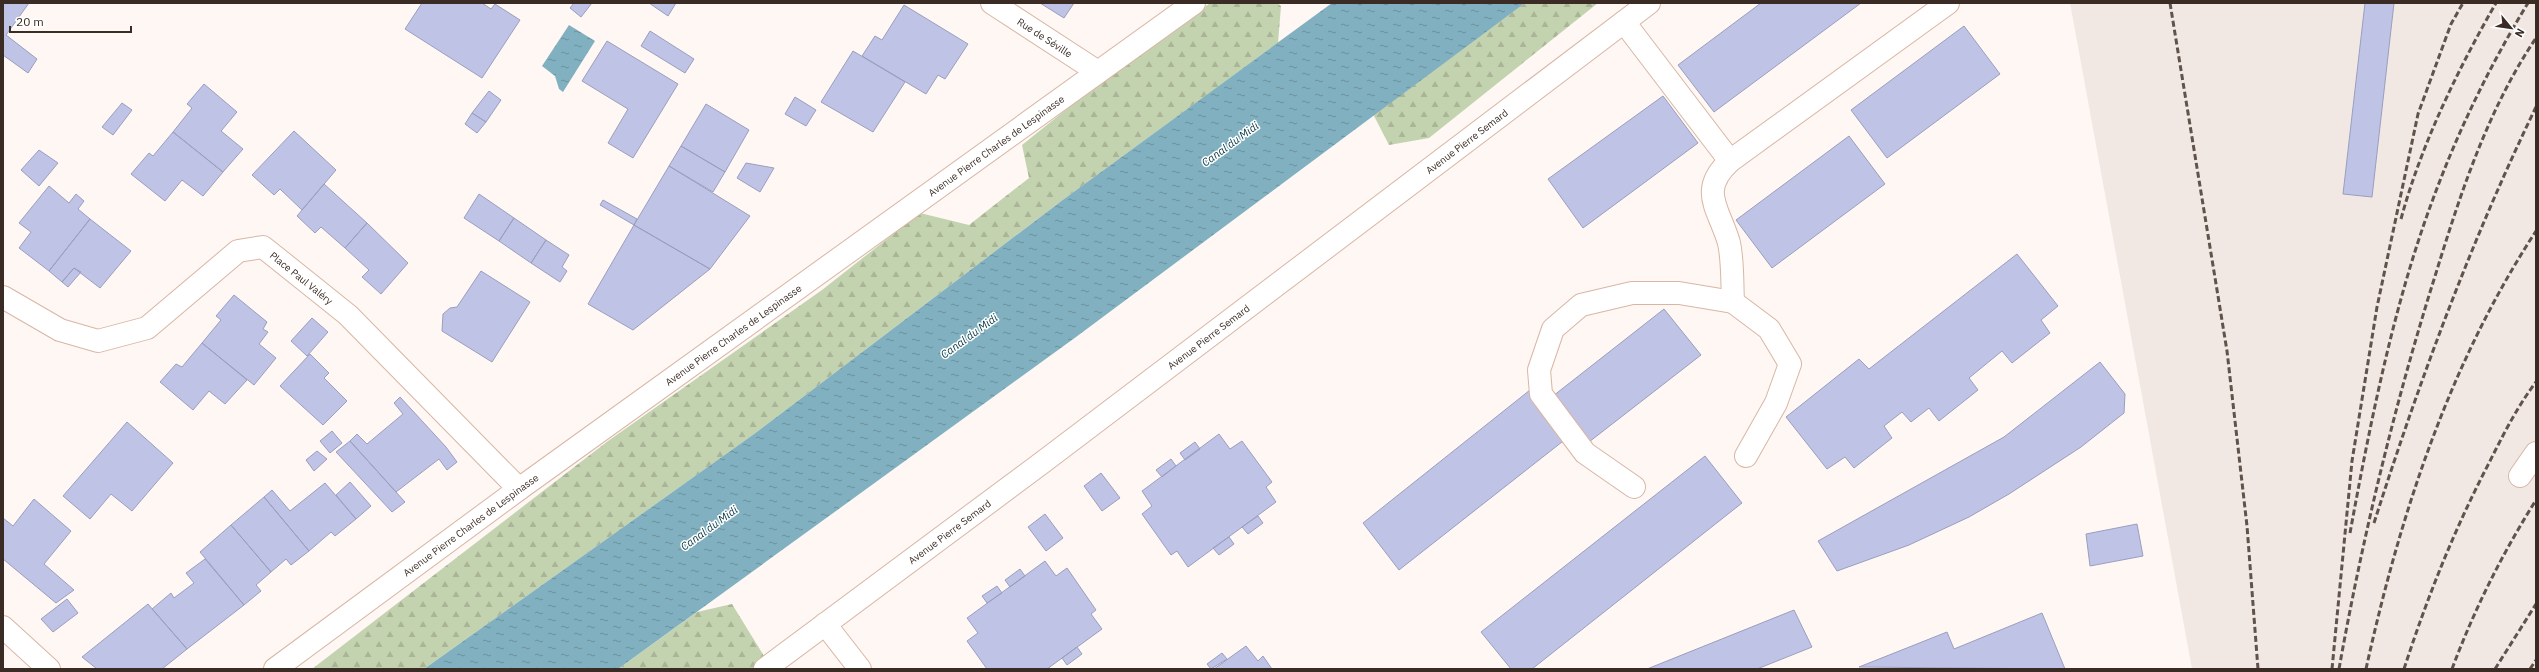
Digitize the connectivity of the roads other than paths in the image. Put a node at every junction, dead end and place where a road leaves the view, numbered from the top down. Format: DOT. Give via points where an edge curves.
graph roads {
  1 [pos="992,3"];
  2 [pos="1194,3"];
  3 [pos="1649,3"];
  4 [pos="1948,3"];
  5 [pos="1624,22"];
  6 [pos="1098,72"];
  7 [pos="1730,161"];
  8 [pos="3,297"];
  9 [pos="1733,302"];
  10 [pos="2536,453"];
  11 [pos="1746,456"];
  12 [pos="2520,476"];
  13 [pos="1634,487"];
  14 [pos="519,489"];
  15 [pos="825,624"];
  16 [pos="3,627"];
  17 [pos="50,669"];
  18 [pos="275,669"];
  19 [pos="765,669"];
  20 [pos="860,669"];
  1 -- 6 [label="street, Rue de Séville"];
  2 -- 6 [label="street, Avenue Pierre Charles de Lespinasse"];
  3 -- 5 [label="street, Avenue Pierre Semard"];
  4 -- 7 [label="street"];
  5 -- 7 [label="street"];
  5 -- 15 [label="street, Avenue Pierre Semard"];
  6 -- 14 [label="street, Avenue Pierre Charles de Lespinasse"];
  7 -- 9 [label="street" via="1718,172 1712,200 1729,244"];
  8 -- 14 [label="street, Place Paul Valéry" via="60,330 98,341 147,328 238,251 264,247 348,315"];
  9 -- 11 [label="street" via="1769,329 1790,364 1776,403"];
  9 -- 13 [label="street" via="1679,293 1632,293 1581,305 1553,329 1539,370 1541,394 1585,453"];
  10 -- 12 [label="street"];
  14 -- 18 [label="street, Avenue Pierre Charles de Lespinasse"];
  15 -- 19 [label="street, Avenue Pierre Semard"];
  15 -- 20 [label="street"];
  16 -- 17 [label="street"];
}
